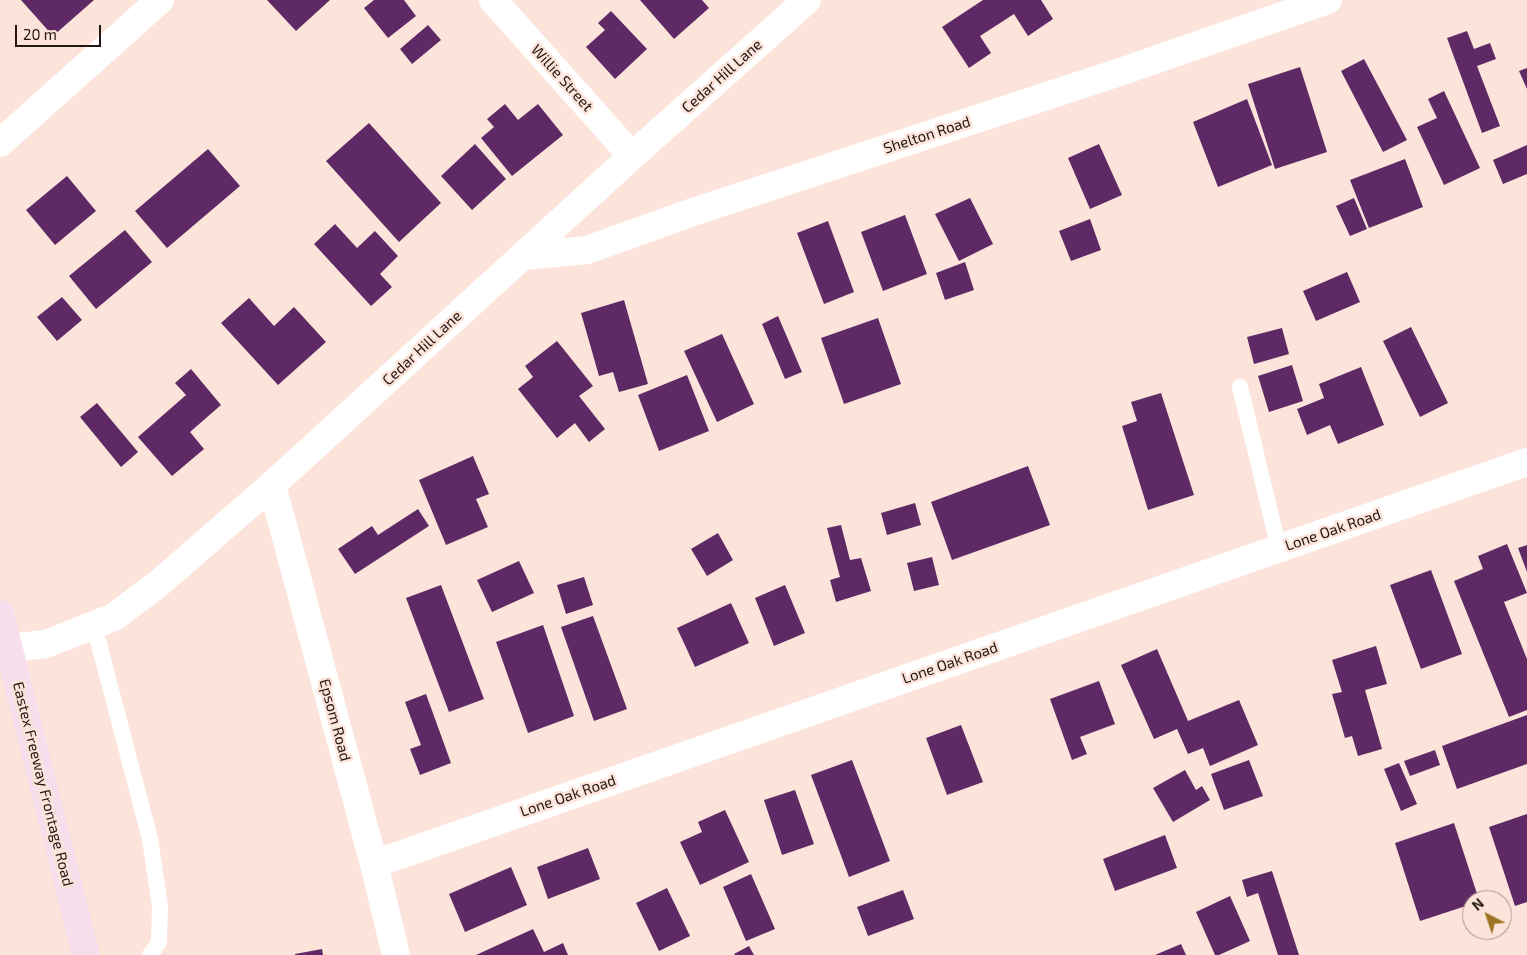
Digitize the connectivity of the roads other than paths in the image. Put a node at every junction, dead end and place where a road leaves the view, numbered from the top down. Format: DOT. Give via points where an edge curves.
graph roads {
  1 [pos="160,0"];
  2 [pos="493,0"];
  3 [pos="807,0"];
  4 [pos="1328,0"];
  5 [pos="0,143"];
  6 [pos="632,156"];
  7 [pos="523,256"];
  8 [pos="1240,388"];
  9 [pos="1527,462"];
  10 [pos="272,485"];
  11 [pos="1278,549"];
  12 [pos="0,614"];
  13 [pos="94,626"];
  14 [pos="9,648"];
  15 [pos="374,864"];
  16 [pos="86,955"];
  17 [pos="150,955"];
  18 [pos="396,955"];
  1 -- 5 [label="street"];
  2 -- 6 [label="street, Willie Street"];
  3 -- 6 [label="street, Cedar Hill Lane"];
  4 -- 7 [label="street, Shelton Road" via="587,250"];
  6 -- 7 [label="street, Cedar Hill Lane"];
  7 -- 10 [label="street, Cedar Hill Lane"];
  8 -- 11 [label="lane"];
  9 -- 11 [label="street, Lone Oak Road"];
  10 -- 13 [label="street, Cedar Hill Lane" via="158,584 114,617"];
  10 -- 15 [label="street, Epsom Road"];
  11 -- 15 [label="street, Lone Oak Road"];
  12 -- 14 [label="main road, Eastex Freeway Frontage Road"];
  13 -- 14 [label="street, Cedar Hill Lane" via="46,644"];
  13 -- 17 [label="lane" via="150,839 160,906 159,942"];
  14 -- 16 [label="main road, Eastex Freeway Frontage Road"];
  15 -- 18 [label="street, Epsom Road"];
}
